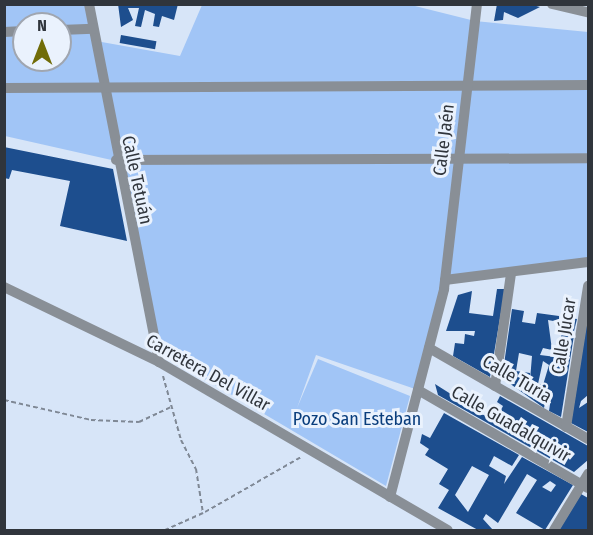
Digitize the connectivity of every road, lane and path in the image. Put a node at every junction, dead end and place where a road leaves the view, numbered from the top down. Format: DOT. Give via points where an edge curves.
graph roads {
  1 [pos="89,4"];
  2 [pos="477,4"];
  3 [pos="552,4"];
  4 [pos="588,12"];
  5 [pos="93,29"];
  6 [pos="72,30"];
  7 [pos="467,84"];
  8 [pos="588,85"];
  9 [pos="4,88"];
  10 [pos="102,88"];
  11 [pos="459,157"];
  12 [pos="588,158"];
  13 [pos="116,160"];
  14 [pos="588,262"];
  15 [pos="511,274"];
  16 [pos="445,280"];
  17 [pos="588,286"];
  18 [pos="4,287"];
  19 [pos="429,348"];
  20 [pos="159,362"];
  21 [pos="495,386"];
  22 [pos="418,390"];
  23 [pos="4,399"];
  24 [pos="171,407"];
  25 [pos="566,427"];
  26 [pos="588,439"];
  27 [pos="312,451"];
  28 [pos="588,474"];
  29 [pos="585,485"];
  30 [pos="390,497"];
  31 [pos="203,513"];
  32 [pos="165,531"];
  33 [pos="448,531"];
  34 [pos="554,531"];
  1 -- 5 [label="street, Calle Tetuán"];
  2 -- 7 [label="street, Calle Jaén"];
  3 -- 4 [label="street"];
  5 -- 6 [label="street"];
  5 -- 10 [label="street, Calle Tetuán"];
  7 -- 8 [label="street"];
  7 -- 10 [label="street"];
  7 -- 11 [label="street, Calle Jaén"];
  9 -- 10 [label="street"];
  10 -- 13 [label="street, Calle Tetuán"];
  11 -- 12 [label="street"];
  11 -- 13 [label="street"];
  11 -- 16 [label="street, Calle Jaén"];
  13 -- 20 [label="street, Calle Tetuán"];
  14 -- 15 [label="street"];
  15 -- 16 [label="street"];
  15 -- 21 [label="street"];
  16 -- 19 [label="street, Calle Jaén"];
  17 -- 25 [label="street, Calle Júcar"];
  18 -- 20 [label="street, Carretera Del Villar"];
  19 -- 21 [label="street, Calle Turia"];
  19 -- 22 [label="street, Calle Jaén"];
  20 -- 24 [label="path"];
  20 -- 27 [label="street, Carretera Del Villar"];
  21 -- 25 [label="street, Calle Turia"];
  22 -- 29 [label="street, Calle Guadalquivir"];
  22 -- 30 [label="street, Calle Jaén"];
  23 -- 24 [label="path" via="91,420 139,422"];
  24 -- 31 [label="path" via="196,469"];
  25 -- 26 [label="street, Calle Turia"];
  27 -- 30 [label="street, Carretera Del Villar"];
  27 -- 31 [label="path"];
  28 -- 29 [label="street"];
  29 -- 34 [label="street"];
  30 -- 33 [label="street, Carretera Del Villar"];
  31 -- 32 [label="path"];
}
